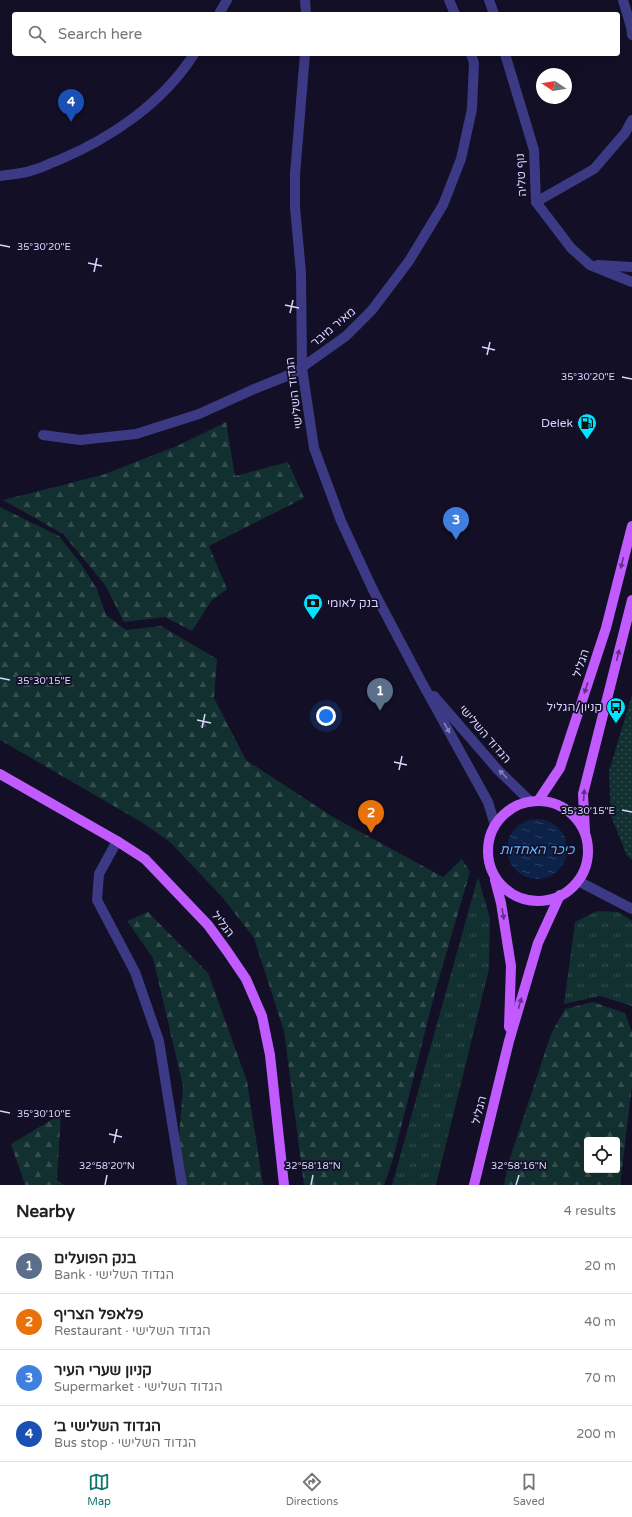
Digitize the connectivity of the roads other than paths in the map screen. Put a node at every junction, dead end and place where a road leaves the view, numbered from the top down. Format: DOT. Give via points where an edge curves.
graph roads {
  1 [pos="227,0"];
  2 [pos="305,0"];
  3 [pos="449,0"];
  4 [pos="489,0"];
  5 [pos="622,0"];
  6 [pos="220,12"];
  7 [pos="306,12"];
  8 [pos="455,12"];
  9 [pos="493,12"];
  10 [pos="632,35"];
  11 [pos="192,56"];
  12 [pos="305,56"];
  13 [pos="472,56"];
  14 [pos="506,56"];
  15 [pos="632,120"];
  16 [pos="0,176"];
  17 [pos="536,202"];
  18 [pos="590,265"];
  19 [pos="632,267"];
  20 [pos="632,282"];
  21 [pos="302,368"];
  22 [pos="43,435"];
  23 [pos="632,526"];
  24 [pos="632,600"];
  25 [pos="421,681"];
  26 [pos="0,774"];
  27 [pos="534,801"];
  28 [pos="495,825"];
  29 [pos="585,834"];
  30 [pos="117,841"];
  31 [pos="494,876"];
  32 [pos="578,881"];
  33 [pos="560,895"];
  34 [pos="632,909"];
  35 [pos="509,1041"];
  36 [pos="182,1185"];
  37 [pos="284,1185"];
  38 [pos="474,1185"];
  1 -- 6 [label="street"];
  2 -- 7 [label="street"];
  3 -- 8 [label="street"];
  4 -- 9 [label="street"];
  5 -- 10 [label="street"];
  11 -- 16 [label="street" via="167,89 137,116 96,141 33,171"];
  12 -- 21 [label="street, הגדוד השלישי" via="294,208 301,273"];
  13 -- 21 [label="street, מאיר מיבר" via="474,63 472,110 461,159 444,205 409,261 372,310 346,336"];
  14 -- 17 [label="street, נוף טליה" via="534,150"];
  15 -- 17 [label="street, נוף טליה" via="624,134 594,169"];
  17 -- 18 [label="street, נוף טליה" via="571,248"];
  18 -- 19 [label="street"];
  18 -- 20 [label="street, נוף טליה"];
  21 -- 22 [label="street, מאיר מיבר" via="199,414 136,434 80,440"];
  21 -- 25 [label="street, הגדוד השלישי" via="314,448 341,521 373,590"];
  23 -- 27 [label="main road, הגליל, one-way" via="606,628 560,768"];
  29 -- 24 [label="main road, one-way" via="583,794"];
  27 -- 25 [label="street, הגדוד השלישי, one-way" via="498,770"];
  25 -- 28 [label="street, הגדוד השלישי, one-way" via="488,802"];
  26 -- 30 [label="main road, הגליל"];
  27 -- 28 [label="main road" via="517,805 503,814"];
  27 -- 29 [label="main road" via="550,802 565,808 577,820"];
  28 -- 31 [label="main road" via="488,846 488,860"];
  29 -- 32 [label="main road" via="588,850 585,866"];
  30 -- 36 [label="street" via="99,874 97,900 135,972 159,1041"];
  30 -- 37 [label="main road, הגליל" via="145,859 208,925 246,979 262,1016 270,1056"];
  31 -- 33 [label="main road" via="505,889 519,898 535,901"];
  31 -- 35 [label="main road, הגליל, one-way" via="511,966"];
  32 -- 33 [label="main road"];
  32 -- 34 [label="street"];
  35 -- 33 [label="main road, הגליל, one-way" via="538,943"];
  35 -- 38 [label="main road, הגליל"];
}
